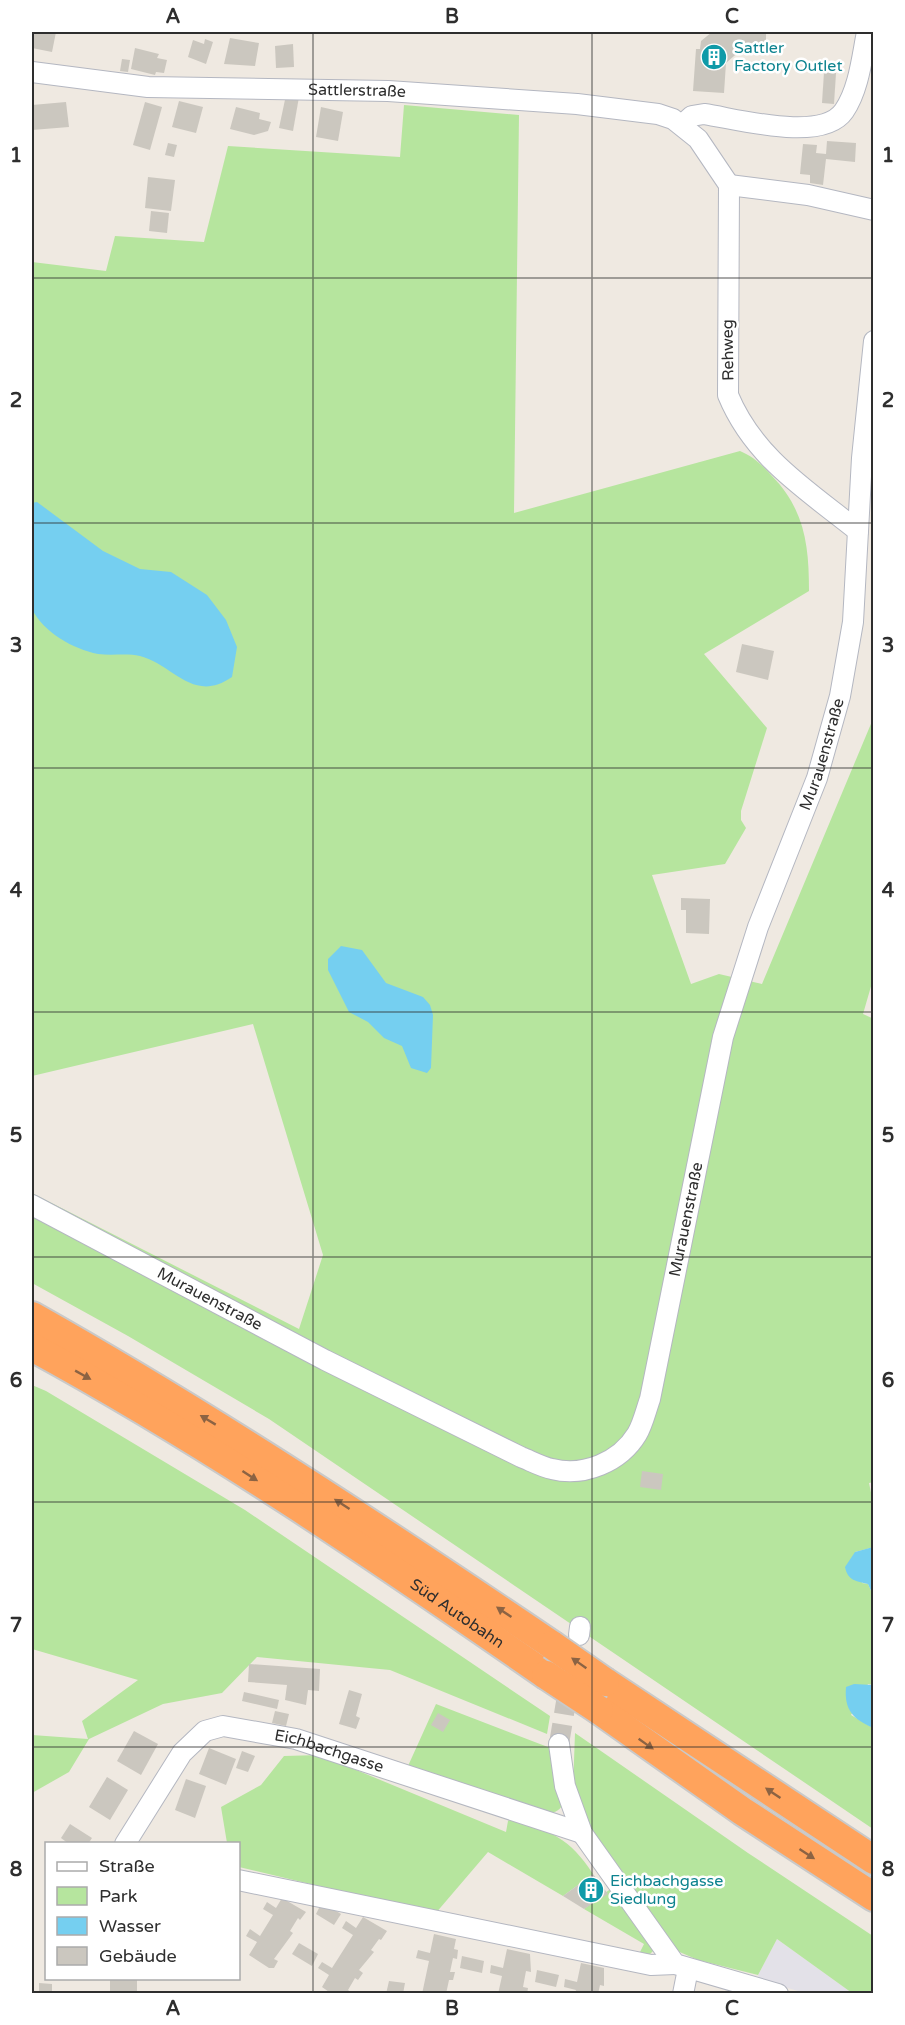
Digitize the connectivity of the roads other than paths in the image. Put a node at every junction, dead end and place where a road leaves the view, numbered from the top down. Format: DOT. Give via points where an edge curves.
graph roads {
  1 [pos="867,32"];
  2 [pos="32,72"];
  3 [pos="682,124"];
  4 [pos="729,185"];
  5 [pos="873,210"];
  6 [pos="873,341"];
  7 [pos="858,531"];
  8 [pos="32,1205"];
  9 [pos="32,1316"];
  10 [pos="32,1347"];
  11 [pos="559,1744"];
  12 [pos="582,1833"];
  13 [pos="126,1842"];
  14 [pos="873,1860"];
  15 [pos="240,1880"];
  16 [pos="873,1897"];
  17 [pos="682,1966"];
  18 [pos="683,1994"];
  19 [pos="778,1994"];
  1 -- 3 [label="street" via="850,99 844,112 829,124 812,128 786,126 704,114 692,116"];
  2 -- 3 [label="street, Sattlerstraße" via="148,87 388,91 577,104 658,114"];
  3 -- 4 [label="street" via="704,147"];
  4 -- 5 [label="street" via="808,195"];
  4 -- 7 [label="street, Rehweg" via="728,395 751,439 776,465"];
  6 -- 7 [label="street, Murauenstraße"];
  7 -- 8 [label="street, Murauenstraße" via="853,622 840,696 817,778 758,927 723,1037 650,1399 639,1431 627,1449 600,1467 576,1470 553,1470 521,1457 325,1360"];
  14 -- 9 [label="highway, Süd Autobahn, one-way, bridge" via="294,1472"];
  10 -- 16 [label="highway, Süd Autobahn, one-way, bridge" via="244,1472 402,1575"];
  11 -- 12 [label="street" via="565,1786"];
  12 -- 13 [label="street, Eichbachgasse" via="296,1739 223,1726 205,1731 182,1754"];
  12 -- 17 [label="street"];
  15 -- 17 [label="street" via="651,1965"];
  17 -- 18 [label="street"];
  17 -- 19 [label="street"];
}
